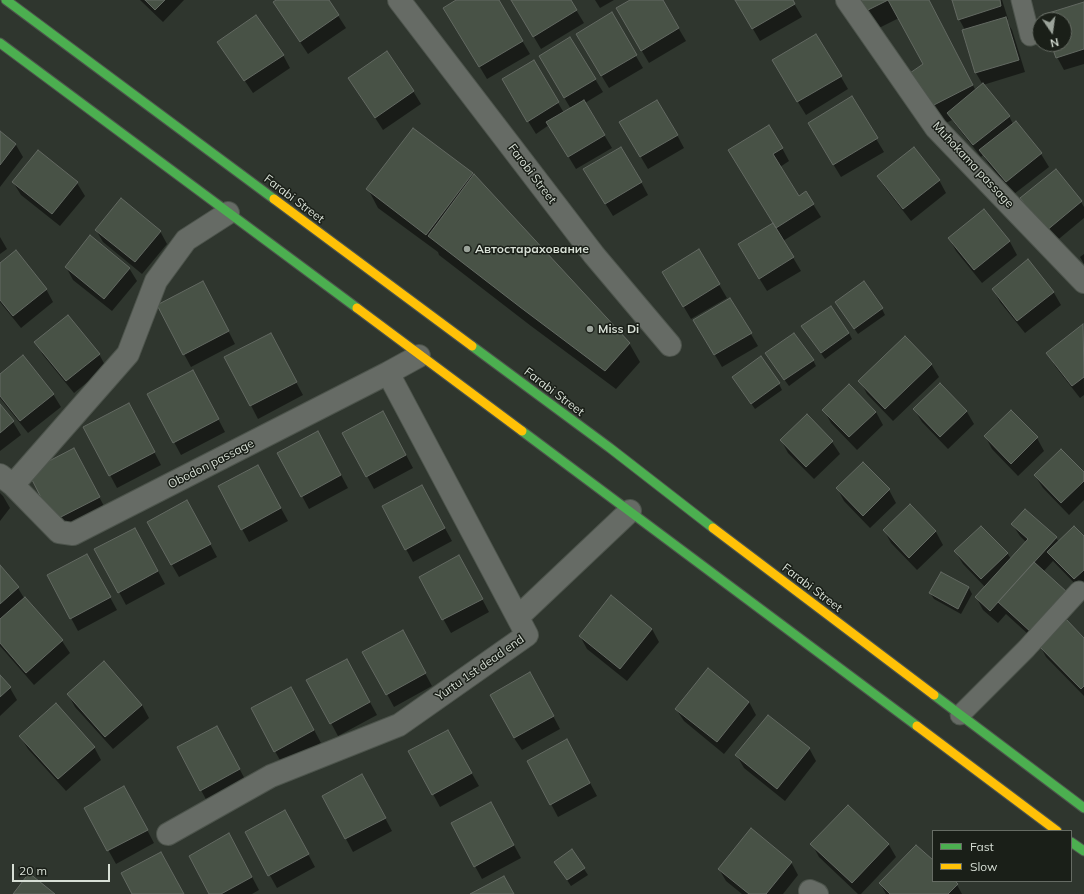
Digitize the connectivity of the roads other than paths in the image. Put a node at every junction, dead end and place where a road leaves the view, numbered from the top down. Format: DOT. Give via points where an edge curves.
graph roads {
  1 [pos="6,0"];
  2 [pos="399,0"];
  3 [pos="847,0"];
  4 [pos="1020,0"];
  5 [pos="1030,36"];
  6 [pos="0,43"];
  7 [pos="228,213"];
  8 [pos="1084,282"];
  9 [pos="670,345"];
  10 [pos="419,356"];
  11 [pos="388,373"];
  12 [pos="7,480"];
  13 [pos="630,512"];
  14 [pos="1079,591"];
  15 [pos="518,617"];
  16 [pos="960,715"];
  17 [pos="1084,808"];
  18 [pos="1056,830"];
  19 [pos="168,834"];
  20 [pos="1072,843"];
  21 [pos="1084,851"];
  1 -- 16 [label="main road, Farabi Street" via="604,443 684,507"];
  2 -- 9 [label="street, Farobi Street" via="594,255"];
  3 -- 8 [label="street, Muhokama passage" via="936,128"];
  4 -- 5 [label="lane"];
  6 -- 7 [label="main road"];
  7 -- 10 [label="main road"];
  7 -- 12 [label="street, Obodon passage" via="186,240 156,281 128,354"];
  10 -- 11 [label="street, Obodon passage"];
  10 -- 13 [label="main road"];
  11 -- 12 [label="street, Obodon passage" via="73,534 59,532"];
  11 -- 15 [label="street, Yurtu 1st dead end"];
  13 -- 15 [label="street"];
  13 -- 18 [label="main road"];
  14 -- 16 [label="lane"];
  15 -- 19 [label="street, Yurtu 1st dead end" via="528,635 399,725 271,776"];
  16 -- 17 [label="main road, Farabi Street"];
  20 -- 21 [label="main road"];
}
